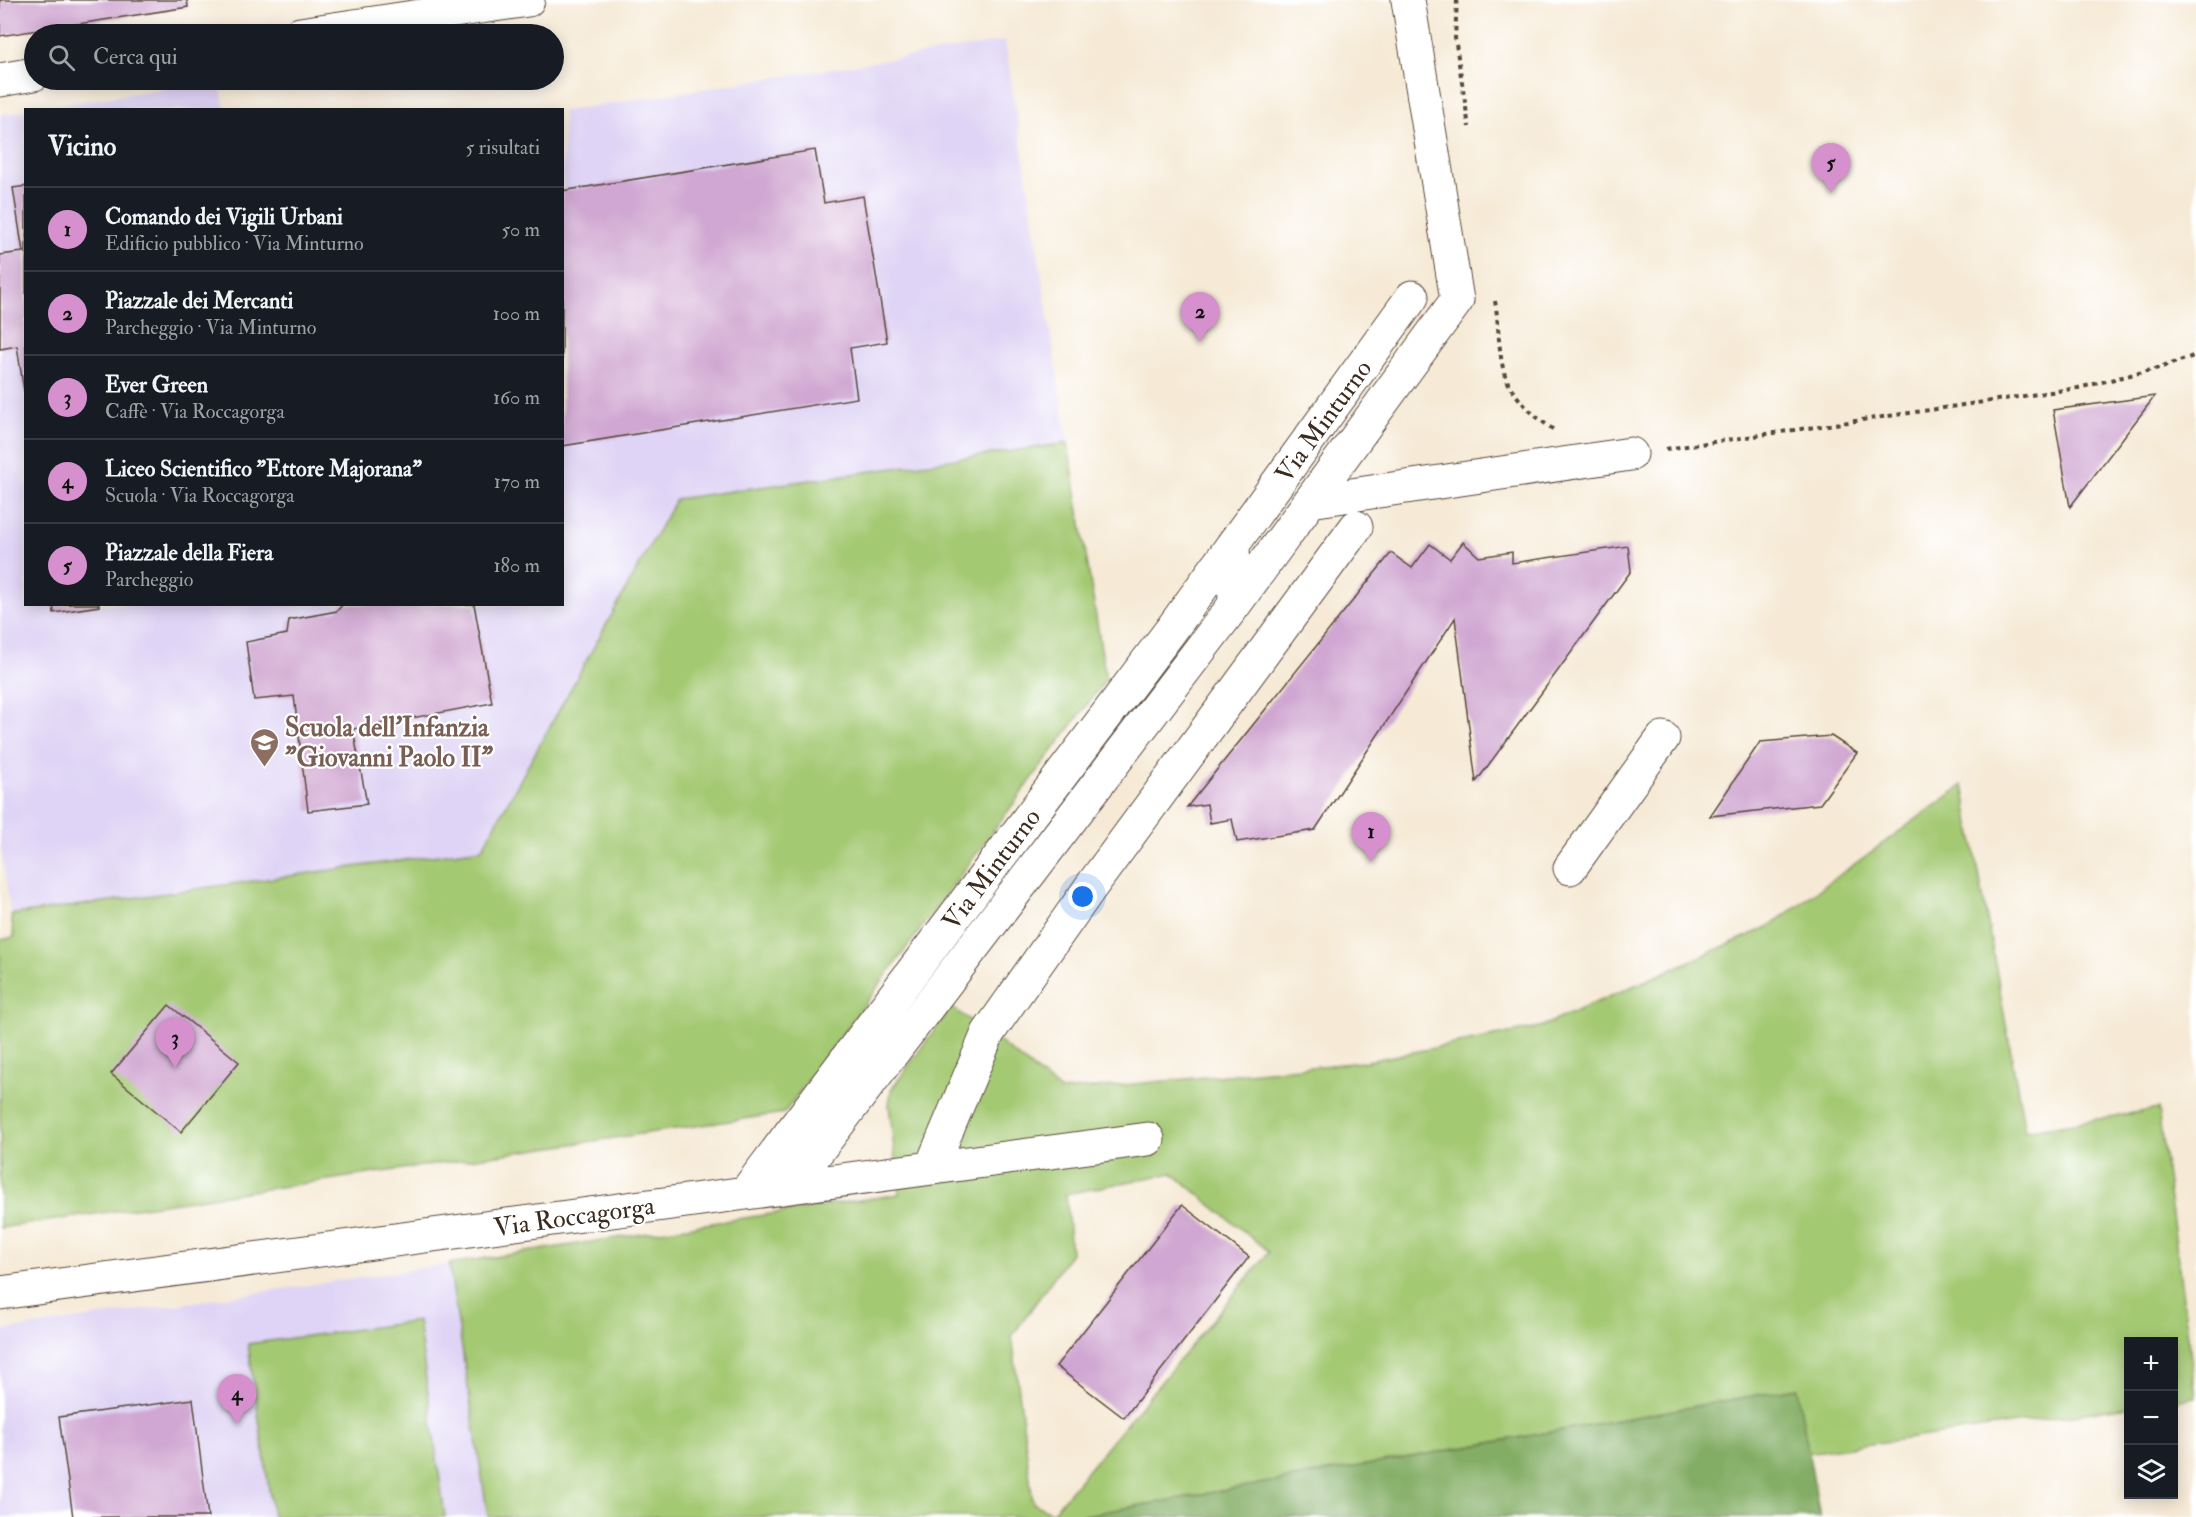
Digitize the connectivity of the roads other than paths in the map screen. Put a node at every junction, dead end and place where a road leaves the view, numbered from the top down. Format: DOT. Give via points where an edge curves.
graph roads {
  1 [pos="528,0"];
  2 [pos="1408,0"];
  3 [pos="367,24"];
  4 [pos="24,76"];
  5 [pos="0,80"];
  6 [pos="1412,297"];
  7 [pos="1630,454"];
  8 [pos="1310,501"];
  9 [pos="1356,527"];
  10 [pos="1233,544"];
  11 [pos="1235,604"];
  12 [pos="1663,738"];
  13 [pos="1570,868"];
  14 [pos="1149,1139"];
  15 [pos="931,1168"];
  16 [pos="790,1187"];
  17 [pos="746,1192"];
  18 [pos="0,1293"];
  1 -- 3 [label="street"];
  2 -- 8 [label="street, Via Minturno" via="1457,300"];
  4 -- 5 [label="street"];
  6 -- 10 [label="street, Via Minturno"];
  7 -- 8 [label="street"];
  8 -- 11 [label="street, Via Minturno"];
  9 -- 15 [label="street" via="988,1033"];
  10 -- 11 [label="street"];
  10 -- 17 [label="street, Via Minturno"];
  11 -- 16 [label="street, Via Minturno"];
  12 -- 13 [label="street"];
  14 -- 15 [label="street, Via Roccagorga"];
  15 -- 16 [label="street, Via Roccagorga"];
  16 -- 17 [label="street, Via Roccagorga"];
  17 -- 18 [label="street, Via Roccagorga"];
}
